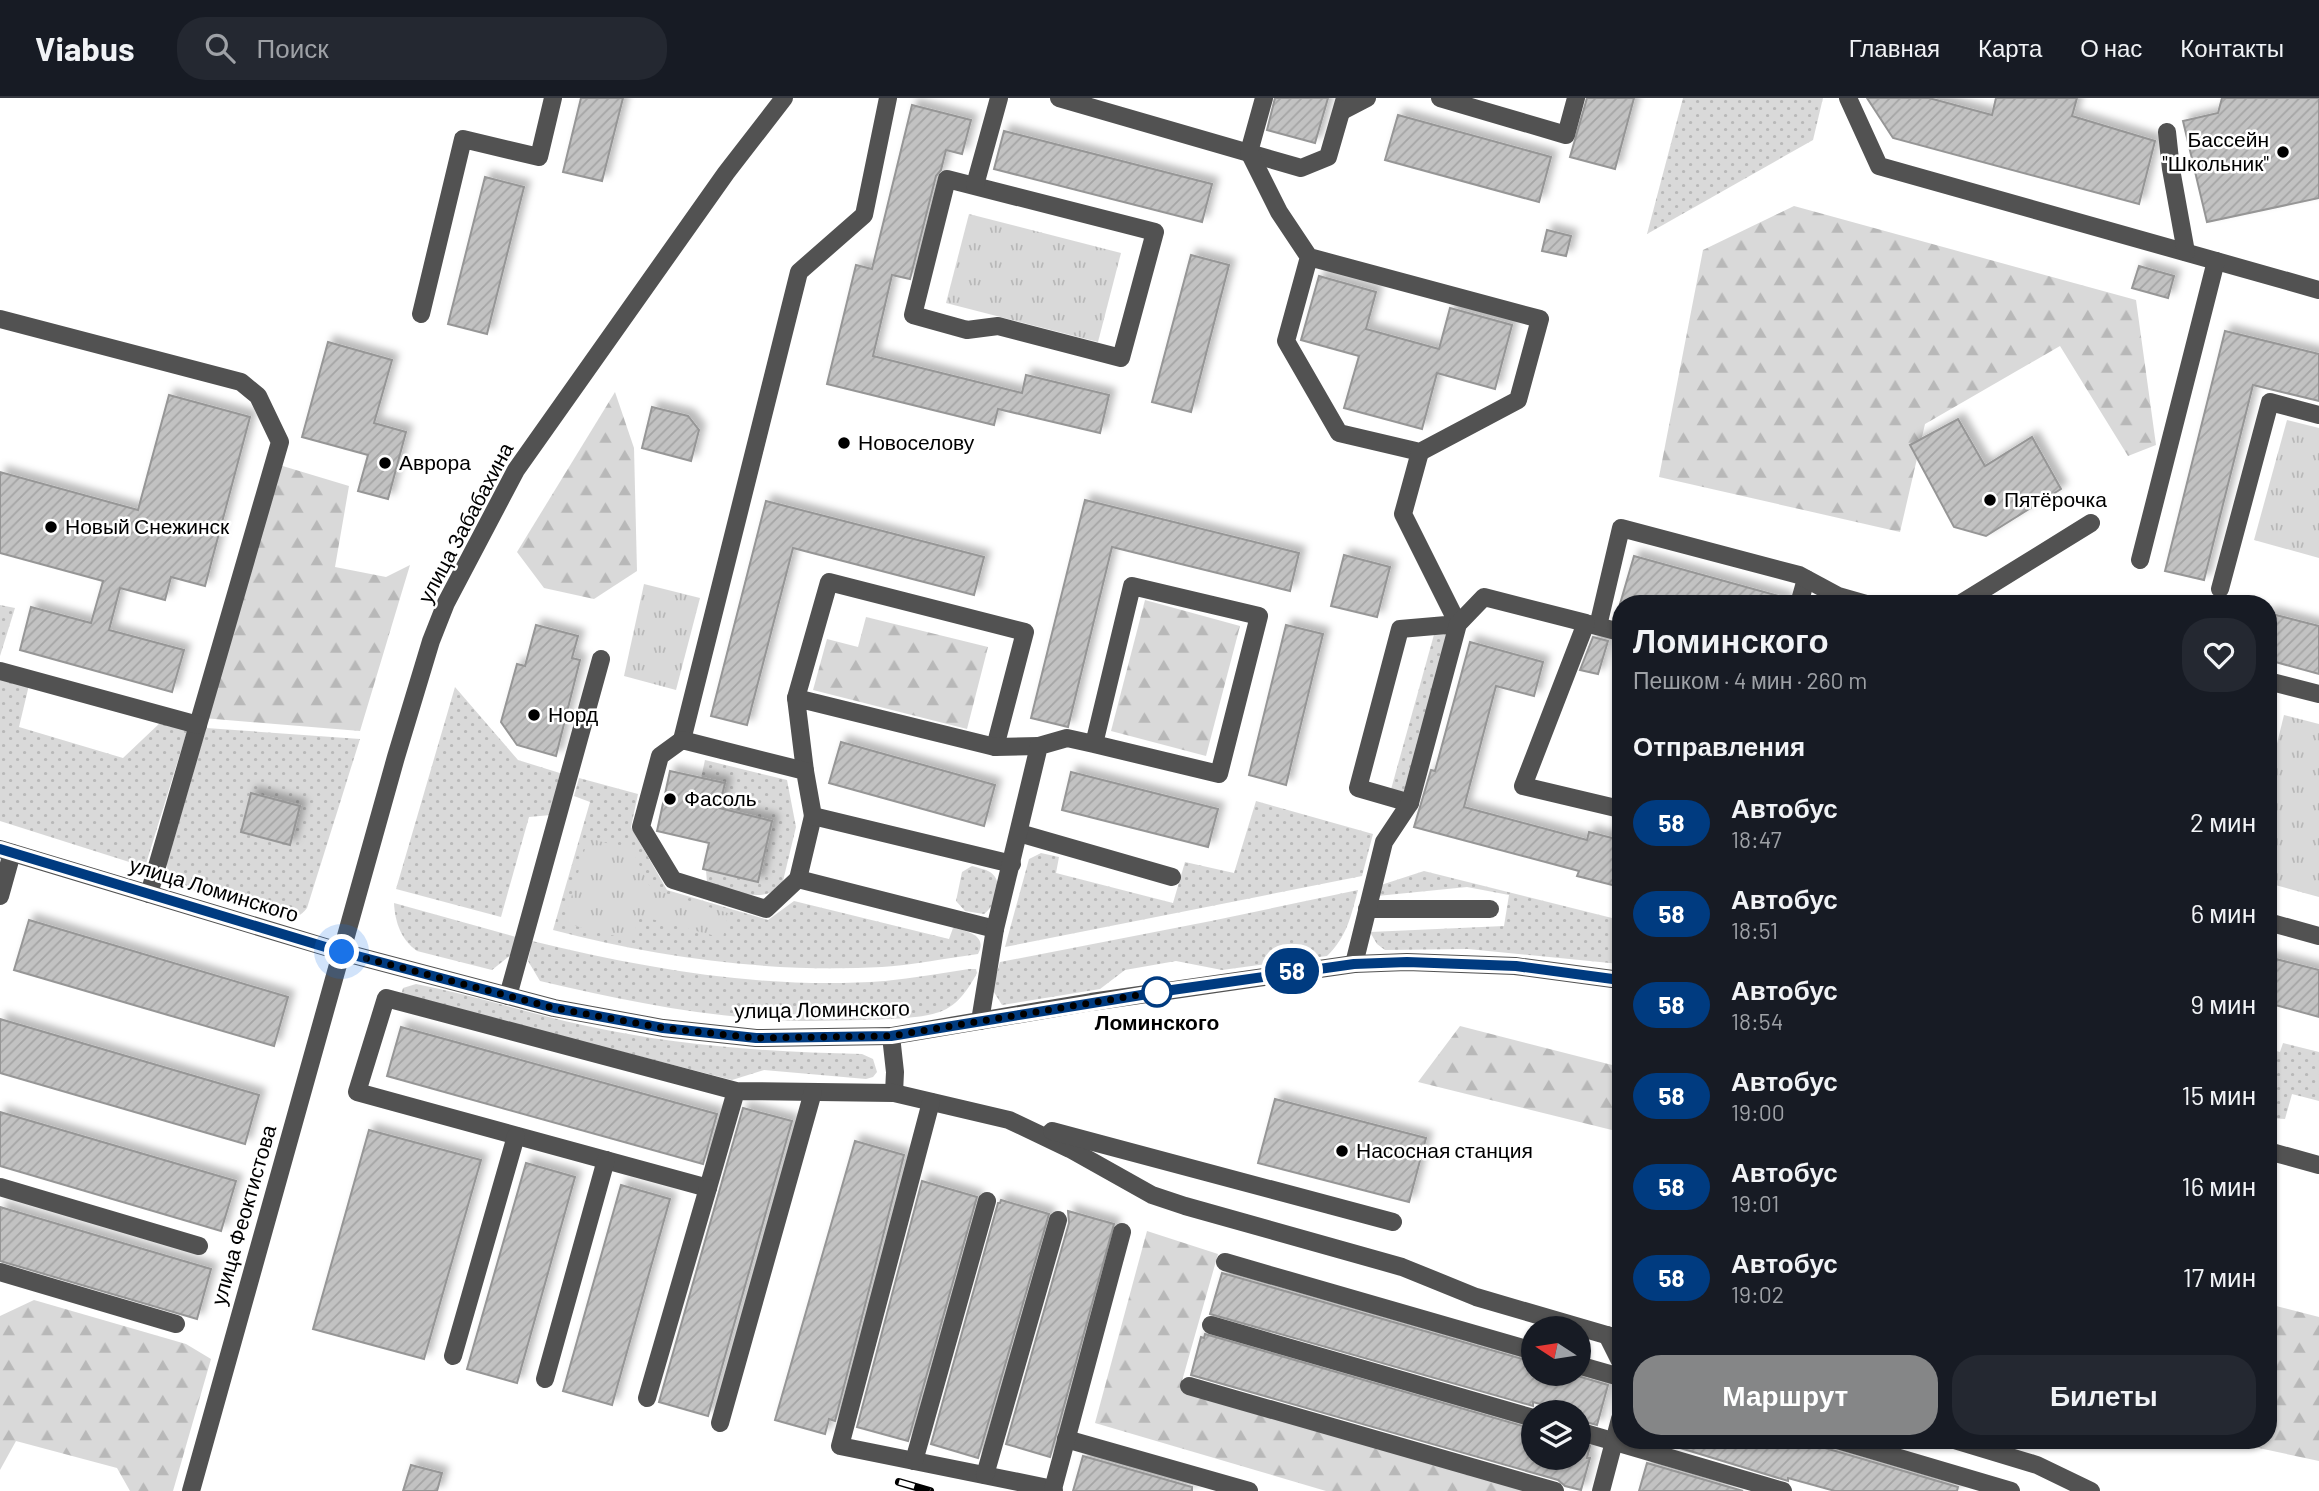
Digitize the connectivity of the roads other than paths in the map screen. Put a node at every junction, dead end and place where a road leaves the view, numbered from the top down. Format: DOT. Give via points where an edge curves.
graph roads {
  1 [pos="553,98"];
  2 [pos="784,98"];
  3 [pos="888,98"];
  4 [pos="999,98"];
  5 [pos="1059,98"];
  6 [pos="1264,98"];
  7 [pos="1367,98"];
  8 [pos="1440,98"];
  9 [pos="1576,98"];
  10 [pos="1848,98"];
  11 [pos="1343,105"];
  12 [pos="2167,132"];
  13 [pos="1249,152"];
  14 [pos="975,185"];
  15 [pos="2186,252"];
  16 [pos="1309,257"];
  17 [pos="2216,261"];
  18 [pos="2319,290"];
  19 [pos="421,314"];
  20 [pos="0,319"];
  21 [pos="2319,415"];
  22 [pos="1420,452"];
  23 [pos="2091,523"];
  24 [pos="2140,560"];
  25 [pos="1806,579"];
  26 [pos="2220,589"];
  27 [pos="1802,595"];
  28 [pos="1836,595"];
  29 [pos="1975,595"];
  30 [pos="1458,624"];
  31 [pos="1592,624"];
  32 [pos="1612,630"];
  33 [pos="601,659"];
  34 [pos="0,671"];
  35 [pos="2277,683"];
  36 [pos="2319,694"];
  37 [pos="796,698"];
  38 [pos="198,725"];
  39 [pos="682,740"];
  40 [pos="1094,744"];
  41 [pos="1040,746"];
  42 [pos="995,747"];
  43 [pos="805,771"];
  44 [pos="1410,803"];
  45 [pos="1612,807"];
  46 [pos="813,816"];
  47 [pos="1019,833"];
  48 [pos="6,851"];
  49 [pos="1012,864"];
  50 [pos="1172,877"];
  51 [pos="798,879"];
  52 [pos="149,894"];
  53 [pos="0,896"];
  54 [pos="1367,909"];
  55 [pos="1490,909"];
  56 [pos="2277,924"];
  57 [pos="995,929"];
  58 [pos="2319,936"];
  59 [pos="342,952"];
  60 [pos="1354,964"];
  61 [pos="1612,979"];
  62 [pos="508,996"];
  63 [pos="980,1021"];
  64 [pos="891,1036"];
  65 [pos="736,1091"];
  66 [pos="813,1092"];
  67 [pos="894,1093"];
  68 [pos="931,1101"];
  69 [pos="1009,1120"];
  70 [pos="516,1136"];
  71 [pos="2277,1153"];
  72 [pos="606,1160"];
  73 [pos="2319,1165"];
  74 [pos="0,1187"];
  75 [pos="708,1188"];
  76 [pos="987,1201"];
  77 [pos="1058,1220"];
  78 [pos="1393,1222"];
  79 [pos="1122,1232"];
  80 [pos="199,1246"];
  81 [pos="1226,1262"];
  82 [pos="0,1272"];
  83 [pos="1524,1316"];
  84 [pos="176,1324"];
  85 [pos="1211,1325"];
  86 [pos="1591,1332"];
  87 [pos="1612,1337"];
  88 [pos="1521,1348"];
  89 [pos="453,1356"];
  90 [pos="1591,1368"];
  91 [pos="1612,1375"];
  92 [pos="545,1378"];
  93 [pos="1189,1386"];
  94 [pos="647,1398"];
  95 [pos="1521,1415"];
  96 [pos="720,1423"];
  97 [pos="1591,1435"];
  98 [pos="1066,1438"];
  99 [pos="1612,1441"];
  100 [pos="1613,1449"];
  101 [pos="1639,1449"];
  102 [pos="1869,1449"];
  103 [pos="1984,1449"];
  104 [pos="914,1461"];
  105 [pos="985,1475"];
  106 [pos="1053,1490"];
  107 [pos="191,1491"];
  108 [pos="1249,1491"];
  109 [pos="1555,1491"];
  110 [pos="1601,1491"];
  111 [pos="1783,1491"];
  112 [pos="2011,1491"];
  113 [pos="2091,1491"];
  1 -- 19 [label="street" via="539,157 463,139"];
  2 -- 59 [label="street, улица Забабахина" via="516,470 463,570 431,641"];
  3 -- 39 [label="street" via="864,215 799,272"];
  4 -- 14 [label="street"];
  5 -- 13 [label="street"];
  6 -- 13 [label="street"];
  7 -- 11 [label="street"];
  8 -- 9 [label="street" via="1566,135"];
  10 -- 15 [label="street" via="1880,166"];
  11 -- 13 [label="street" via="1328,157 1301,168"];
  12 -- 15 [label="street"];
  13 -- 16 [label="street" via="1279,212"];
  14 -- 14 [label="street" via="947,179 913,315 967,330 998,326 1121,358 1155,233"];
  15 -- 17 [label="street"];
  16 -- 22 [label="street" via="1286,341 1339,433"];
  16 -- 22 [label="street" via="1540,319 1518,400"];
  17 -- 18 [label="street"];
  17 -- 24 [label="street"];
  20 -- 38 [label="street" via="241,382 258,396 280,442"];
  21 -- 26 [label="street" via="2270,402"];
  22 -- 30 [label="street" via="1403,514"];
  23 -- 29 [label="street"];
  25 -- 27 [label="street"];
  25 -- 28 [label="street"];
  25 -- 31 [label="street" via="1621,528"];
  30 -- 31 [label="street" via="1484,597"];
  30 -- 44 [label="street"];
  30 -- 44 [label="street" via="1400,629 1358,788"];
  31 -- 32 [label="street"];
  31 -- 45 [label="street" via="1524,786"];
  33 -- 62 [label="street"];
  34 -- 38 [label="street"];
  35 -- 36 [label="street"];
  37 -- 42 [label="street"];
  37 -- 42 [label="street" via="829,582 1025,632"];
  37 -- 43 [label="street"];
  38 -- 52 [label="street"];
  39 -- 43 [label="street"];
  39 -- 51 [label="street" via="660,756 641,827 673,880 766,909"];
  40 -- 40 [label="street" via="1219,774 1259,616 1132,586"];
  40 -- 41 [label="street" via="1067,738"];
  41 -- 42 [label="street"];
  41 -- 47 [label="street"];
  43 -- 46 [label="street"];
  44 -- 54 [label="street" via="1384,842"];
  46 -- 49 [label="street"];
  46 -- 51 [label="street"];
  47 -- 49 [label="street"];
  47 -- 50 [label="street"];
  48 -- 52 [label="street, улица Ломинского"];
  48 -- 53 [label="street"];
  49 -- 57 [label="street"];
  51 -- 57 [label="street"];
  52 -- 59 [label="street, улица Ломинского"];
  54 -- 55 [label="street"];
  54 -- 60 [label="street"];
  56 -- 58 [label="street"];
  57 -- 63 [label="street"];
  59 -- 62 [label="street, улица Ломинского"];
  59 -- 107 [label="street, улица Феоктистова"];
  60 -- 61 [label="street, улица Ломинского" via="1516,966"];
  60 -- 63 [label="street, улица Ломинского"];
  62 -- 64 [label="street, улица Ломинского" via="663,1028 756,1038"];
  63 -- 64 [label="street, улица Ломинского"];
  64 -- 67 [label="street"];
  65 -- 66 [label="street"];
  65 -- 70 [label="street" via="386,998 358,1092"];
  65 -- 75 [label="street"];
  66 -- 67 [label="street"];
  66 -- 96 [label="street"];
  67 -- 68 [label="street"];
  68 -- 69 [label="street"];
  68 -- 104 [label="street" via="840,1446"];
  69 -- 78 [label="street"];
  69 -- 83 [label="street" via="1152,1195 1402,1267"];
  70 -- 72 [label="street"];
  70 -- 89 [label="street"];
  71 -- 73 [label="street"];
  72 -- 75 [label="street"];
  72 -- 92 [label="street"];
  74 -- 80 [label="street"];
  75 -- 94 [label="street"];
  76 -- 104 [label="street"];
  77 -- 105 [label="street"];
  79 -- 98 [label="street"];
  81 -- 88 [label="street"];
  82 -- 84 [label="street"];
  85 -- 95 [label="street"];
  86 -- 87 [label="street"];
  90 -- 91 [label="street"];
  93 -- 109 [label="street"];
  97 -- 99 [label="street"];
  98 -- 106 [label="street"];
  98 -- 108 [label="street"];
  100 -- 110 [label="street"];
  101 -- 111 [label="street"];
  102 -- 112 [label="street"];
  103 -- 113 [label="street" via="2037,1465"];
  104 -- 105 [label="street"];
  105 -- 106 [label="street"];
}
